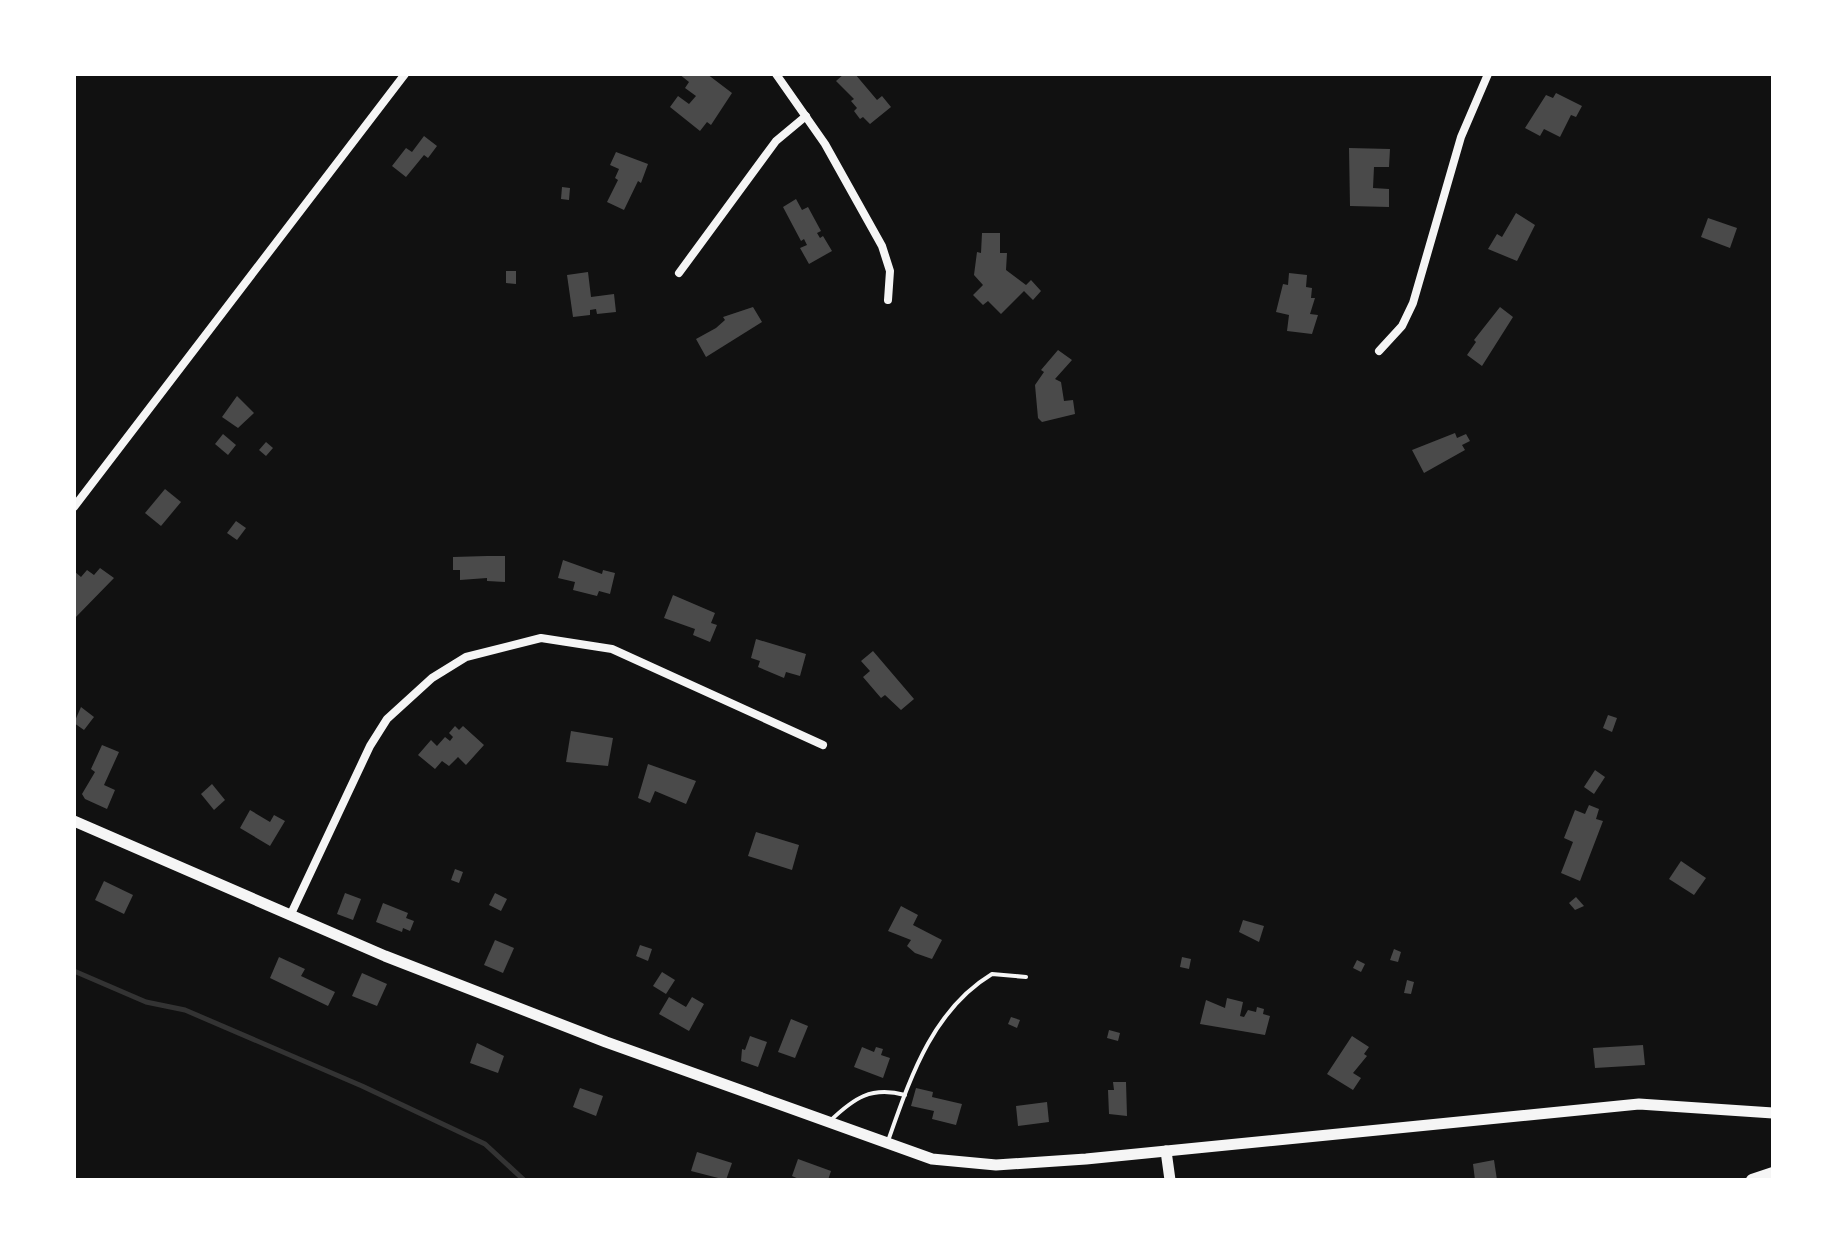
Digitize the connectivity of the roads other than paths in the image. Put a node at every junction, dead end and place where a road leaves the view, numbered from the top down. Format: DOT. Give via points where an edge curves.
graph roads {
  1 [pos="405,74"];
  2 [pos="776,74"];
  3 [pos="1488,74"];
  4 [pos="806,116"];
  5 [pos="679,273"];
  6 [pos="888,300"];
  7 [pos="1379,351"];
  8 [pos="74,507"];
  9 [pos="823,745"];
  10 [pos="74,821"];
  11 [pos="290,916"];
  12 [pos="1026,977"];
  13 [pos="905,1095"];
  14 [pos="1773,1113"];
  15 [pos="829,1122"];
  16 [pos="888,1144"];
  17 [pos="1166,1151"];
  18 [pos="1773,1173"];
  19 [pos="1170,1180"];
  20 [pos="1752,1180"];
  1 -- 8 [label="street"];
  2 -- 4 [label="street"];
  3 -- 7 [label="street" via="1461,137 1413,303 1402,326"];
  4 -- 5 [label="street" via="776,141"];
  4 -- 6 [label="street" via="887,258"];
  9 -- 11 [label="street" via="612,649 541,638 478,653 432,678 387,719"];
  10 -- 11 [label="street"];
  11 -- 15 [label="street" via="606,1042"];
  12 -- 13 [label="lane" via="992,974 952,1006"];
  13 -- 15 [label="lane" via="882,1089 849,1103"];
  13 -- 16 [label="lane"];
  14 -- 17 [label="street" via="1639,1104"];
  15 -- 16 [label="street"];
  16 -- 17 [label="street" via="932,1159 996,1165"];
  17 -- 19 [label="street"];
  18 -- 20 [label="main road"];
}
